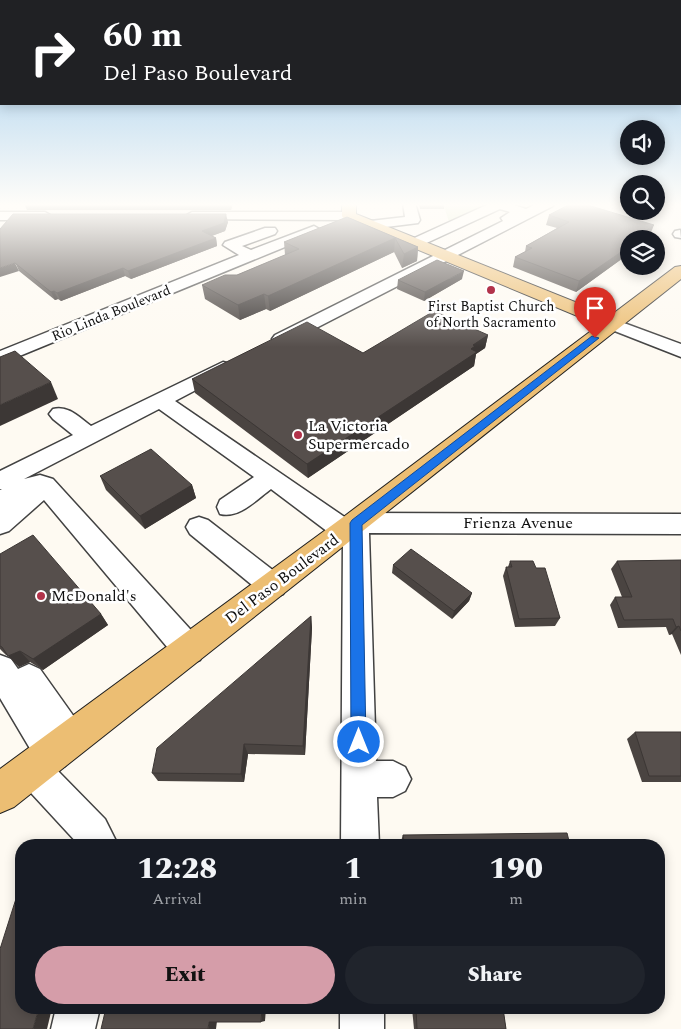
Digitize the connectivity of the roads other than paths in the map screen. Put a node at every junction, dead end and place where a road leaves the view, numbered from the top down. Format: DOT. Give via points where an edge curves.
graph roads {
  1 [pos="241,251"];
  2 [pos="262,251"];
  3 [pos="435,251"];
  4 [pos="447,251"];
  5 [pos="448,251"];
  6 [pos="442,254"];
  7 [pos="251,256"];
  8 [pos="681,271"];
  9 [pos="613,324"];
  10 [pos="266,347"];
  11 [pos="681,351"];
  12 [pos="0,358"];
  13 [pos="239,360"];
  14 [pos="160,400"];
  15 [pos="60,414"];
  16 [pos="90,436"];
  17 [pos="271,477"];
  18 [pos="0,481"];
  19 [pos="45,485"];
  20 [pos="0,501"];
  21 [pos="229,507"];
  22 [pos="0,524"];
  23 [pos="681,524"];
  24 [pos="200,527"];
  25 [pos="350,527"];
  26 [pos="273,586"];
  27 [pos="189,650"];
  28 [pos="15,674"];
  29 [pos="52,754"];
  30 [pos="0,793"];
  31 [pos="96,839"];
  32 [pos="361,839"];
  33 [pos="77,1014"];
  34 [pos="362,1014"];
  35 [pos="73,1029"];
  36 [pos="362,1029"];
  1 -- 7 [label="street"];
  2 -- 7 [label="street, Rio Linda Boulevard"];
  3 -- 6 [label="main road"];
  4 -- 6 [label="street"];
  5 -- 6 [label="street"];
  6 -- 9 [label="main road"];
  6 -- 10 [label="street"];
  7 -- 12 [label="street, Rio Linda Boulevard"];
  8 -- 9 [label="main road, Del Paso Boulevard"];
  9 -- 11 [label="street"];
  9 -- 25 [label="main road, Del Paso Boulevard"];
  13 -- 14 [label="street"];
  14 -- 16 [label="street"];
  14 -- 17 [label="street"];
  15 -- 16 [label="street"];
  16 -- 18 [label="street"];
  17 -- 21 [label="street"];
  17 -- 25 [label="street"];
  19 -- 20 [label="street" via="32,485"];
  19 -- 22 [label="street"];
  19 -- 27 [label="street"];
  23 -- 25 [label="street, Frienza Avenue"];
  24 -- 26 [label="street"];
  25 -- 26 [label="main road, Del Paso Boulevard"];
  25 -- 32 [label="street" via="376,779"];
  26 -- 27 [label="main road, Del Paso Boulevard"];
  27 -- 29 [label="main road, Del Paso Boulevard"];
  28 -- 29 [label="street"];
  29 -- 30 [label="main road, Del Paso Boulevard"];
  29 -- 31 [label="street"];
  33 -- 35 [label="street"];
  34 -- 36 [label="street"];
}
